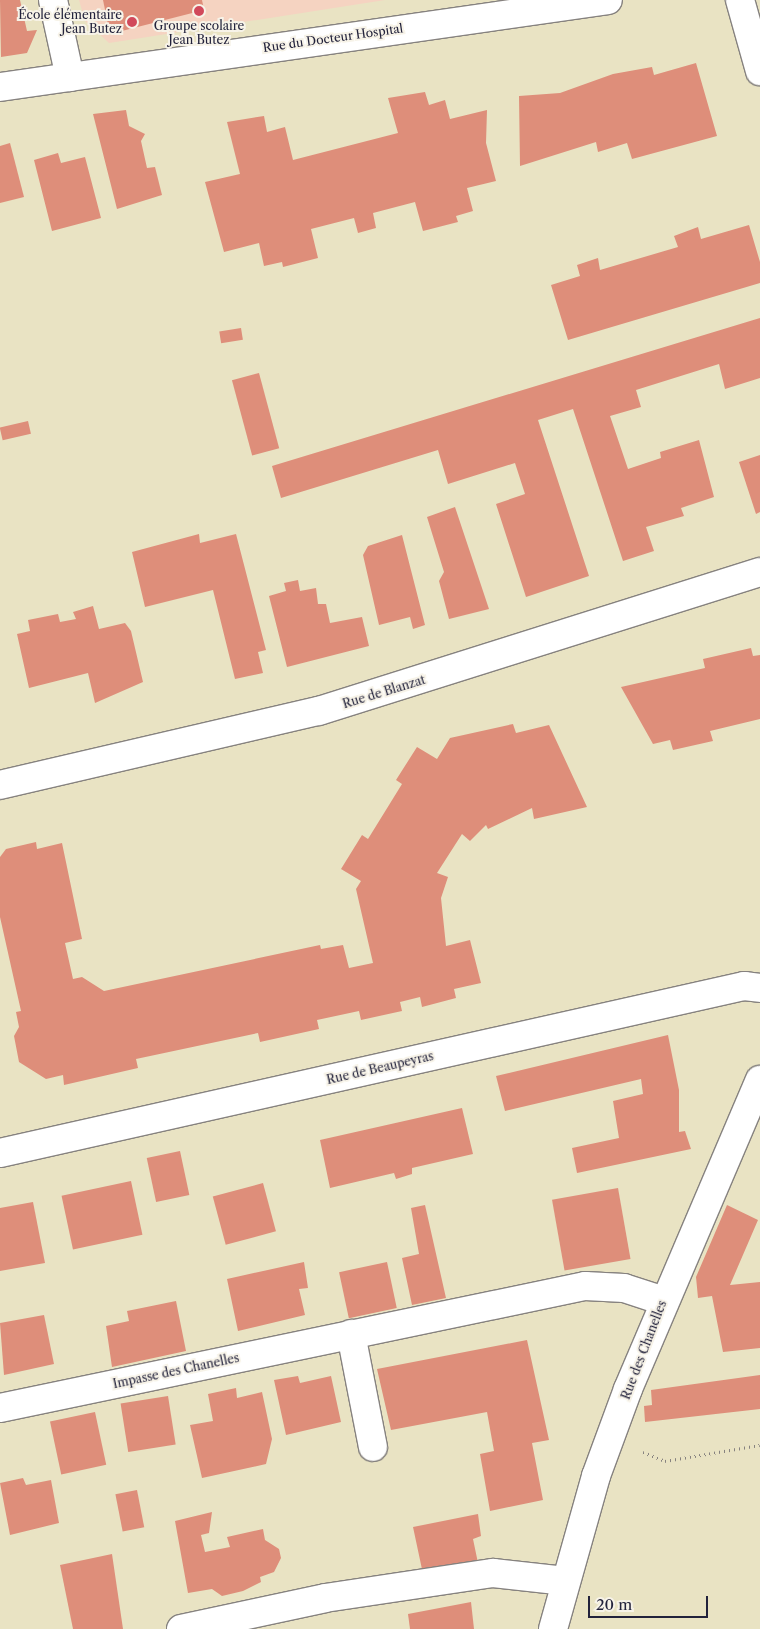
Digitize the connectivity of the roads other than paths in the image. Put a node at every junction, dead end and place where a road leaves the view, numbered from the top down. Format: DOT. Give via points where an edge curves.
graph roads {
  1 [pos="53,0"];
  2 [pos="608,0"];
  3 [pos="740,0"];
  4 [pos="760,71"];
  5 [pos="70,77"];
  6 [pos="0,87"];
  7 [pos="760,572"];
  8 [pos="0,785"];
  9 [pos="760,988"];
  10 [pos="760,1080"];
  11 [pos="0,1153"];
  12 [pos="662,1300"];
  13 [pos="351,1334"];
  14 [pos="0,1408"];
  15 [pos="373,1447"];
  16 [pos="566,1581"];
  17 [pos="180,1629"];
  18 [pos="553,1629"];
  1 -- 5 [label="street"];
  2 -- 5 [label="street, Rue du Docteur Hospital"];
  3 -- 4 [label="street"];
  5 -- 6 [label="street, Rue du Docteur Hospital"];
  7 -- 8 [label="street, Rue de Blanzat" via="319,711"];
  9 -- 11 [label="street, Rue de Beaupeyras" via="744,986"];
  10 -- 12 [label="street, Rue des Chanelles"];
  12 -- 13 [label="street, Impasse des Chanelles" via="624,1288 585,1286"];
  12 -- 16 [label="street, Rue des Chanelles" via="596,1476"];
  13 -- 14 [label="street, Impasse des Chanelles"];
  13 -- 15 [label="street"];
  16 -- 17 [label="street" via="493,1573 326,1598"];
  16 -- 18 [label="street, Rue des Chanelles"];
}
